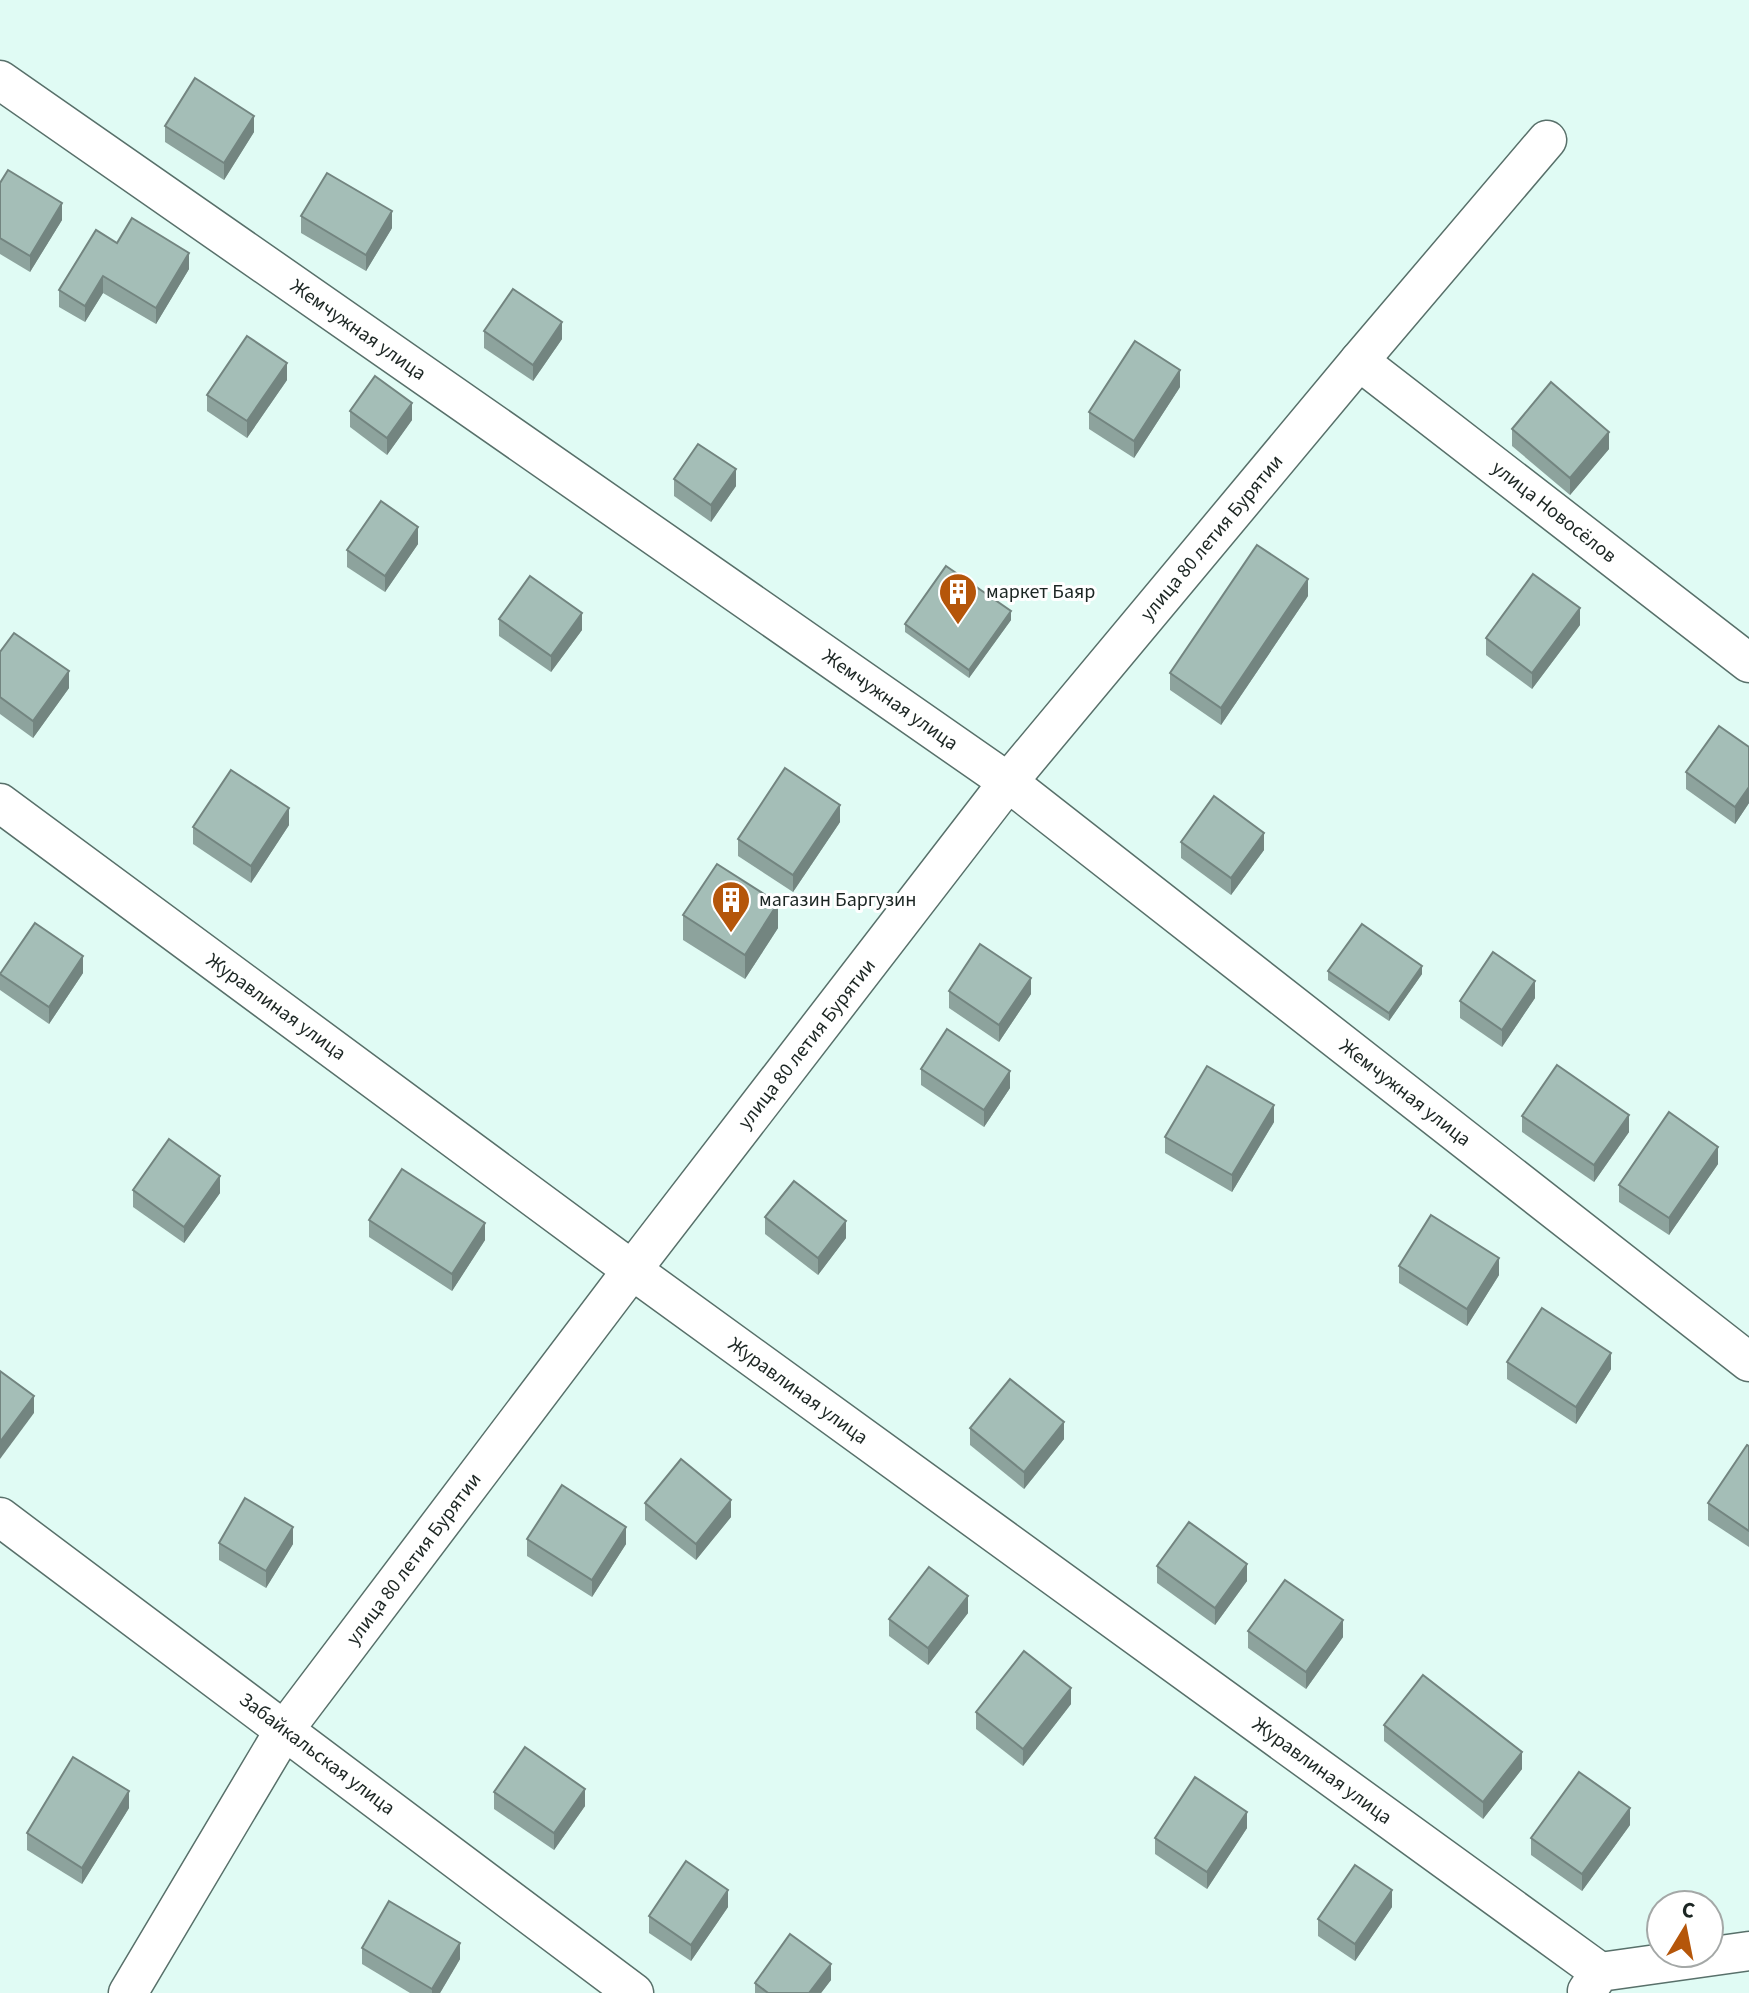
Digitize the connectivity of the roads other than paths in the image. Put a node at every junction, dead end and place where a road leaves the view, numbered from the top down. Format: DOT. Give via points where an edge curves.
graph roads {
  1 [pos="0,80"];
  2 [pos="1547,140"];
  3 [pos="1359,361"];
  4 [pos="1749,663"];
  5 [pos="1008,782"];
  6 [pos="0,803"];
  7 [pos="632,1270"];
  8 [pos="1749,1362"];
  9 [pos="0,1517"];
  10 [pos="285,1729"];
  11 [pos="1749,1951"];
  12 [pos="1593,1983"];
  13 [pos="128,1993"];
  14 [pos="634,1993"];
  1 -- 5 [label="street, Жемчужная улица"];
  2 -- 3 [label="street, улица 80 летия Бурятии"];
  3 -- 4 [label="street, улица Новосёлов"];
  3 -- 5 [label="street, улица 80 летия Бурятии"];
  5 -- 7 [label="street, улица 80 летия Бурятии"];
  5 -- 8 [label="street, Жемчужная улица"];
  6 -- 7 [label="street, Журавлиная улица"];
  7 -- 10 [label="street, улица 80 летия Бурятии"];
  7 -- 12 [label="street, Журавлиная улица"];
  9 -- 10 [label="street, Забайкальская улица"];
  10 -- 13 [label="street, улица 80 летия Бурятии"];
  10 -- 14 [label="street, Забайкальская улица"];
  11 -- 12 [label="street"];
}
